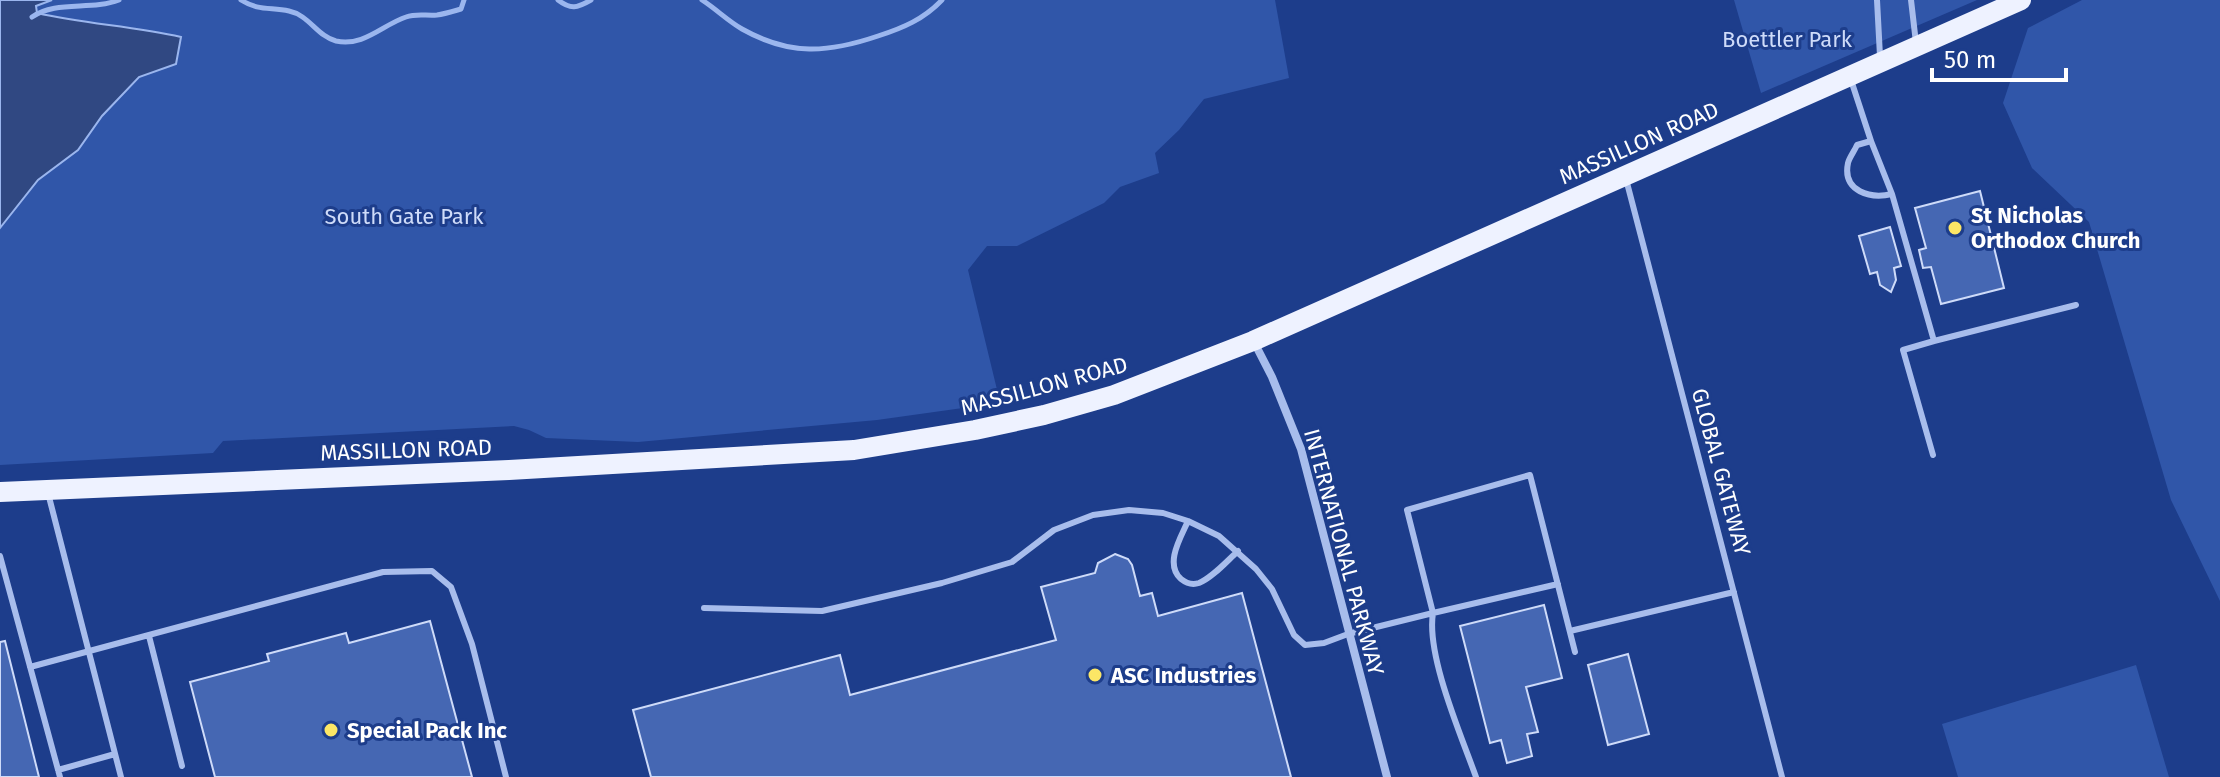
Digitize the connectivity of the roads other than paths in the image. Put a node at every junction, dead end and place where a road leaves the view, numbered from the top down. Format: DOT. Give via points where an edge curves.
graph roads {
  1 [pos="1877,0"];
  2 [pos="1911,0"];
  3 [pos="2021,0"];
  4 [pos="1917,46"];
  5 [pos="1881,62"];
  6 [pos="1849,76"];
  7 [pos="1871,141"];
  8 [pos="1625,175"];
  9 [pos="1892,194"];
  10 [pos="2076,305"];
  11 [pos="1253,341"];
  12 [pos="1934,341"];
  13 [pos="1933,455"];
  14 [pos="48,490"];
  15 [pos="0,492"];
  16 [pos="1188,521"];
  17 [pos="1238,551"];
  18 [pos="0,556"];
  19 [pos="1558,584"];
  20 [pos="1734,592"];
  21 [pos="704,608"];
  22 [pos="1433,613"];
  23 [pos="1570,631"];
  24 [pos="1348,634"];
  25 [pos="149,636"];
  26 [pos="89,652"];
  27 [pos="1575,652"];
  28 [pos="30,667"];
  29 [pos="115,754"];
  30 [pos="182,766"];
  31 [pos="59,774"];
  32 [pos="121,777"];
  33 [pos="506,777"];
  34 [pos="1387,777"];
  35 [pos="1476,777"];
  36 [pos="1782,777"];
  1 -- 5 [label="lane"];
  2 -- 4 [label="lane"];
  3 -- 4 [label="main road, MASSILLON ROAD"];
  4 -- 5 [label="main road, MASSILLON ROAD"];
  5 -- 6 [label="main road, MASSILLON ROAD"];
  6 -- 7 [label="lane"];
  6 -- 8 [label="main road, MASSILLON ROAD"];
  7 -- 9 [label="lane"];
  7 -- 9 [label="lane" via="1857,145 1848,163 1850,181 1859,192 1877,198"];
  8 -- 11 [label="main road, MASSILLON ROAD"];
  8 -- 20 [label="lane, GLOBAL GATEWAY"];
  9 -- 12 [label="lane"];
  10 -- 12 [label="lane"];
  11 -- 14 [label="main road, MASSILLON ROAD" via="1126,391 1044,415 854,450"];
  11 -- 24 [label="street, INTERNATIONAL PARKWAY" via="1301,449"];
  12 -- 13 [label="lane" via="1903,350"];
  14 -- 15 [label="main road, MASSILLON ROAD"];
  14 -- 26 [label="lane"];
  16 -- 17 [label="lane"];
  16 -- 17 [label="lane" via="1175,554 1173,567 1179,578 1200,583"];
  16 -- 21 [label="lane" via="1129,510 1093,515 1054,530 1012,562 822,611"];
  17 -- 24 [label="lane" via="1272,589 1294,635 1305,645"];
  18 -- 28 [label="lane"];
  19 -- 22 [label="lane"];
  19 -- 22 [label="lane" via="1530,475 1407,510"];
  19 -- 23 [label="lane"];
  20 -- 23 [label="lane"];
  20 -- 36 [label="lane, GLOBAL GATEWAY"];
  22 -- 24 [label="lane"];
  22 -- 35 [label="lane" via="1430,630"];
  23 -- 27 [label="lane"];
  24 -- 34 [label="street, INTERNATIONAL PARKWAY"];
  25 -- 26 [label="lane"];
  25 -- 30 [label="lane"];
  25 -- 33 [label="lane" via="383,572 432,571 451,587 472,644"];
  26 -- 28 [label="lane"];
  26 -- 29 [label="lane"];
  28 -- 31 [label="lane"];
  29 -- 31 [label="lane"];
  29 -- 32 [label="lane"];
}
